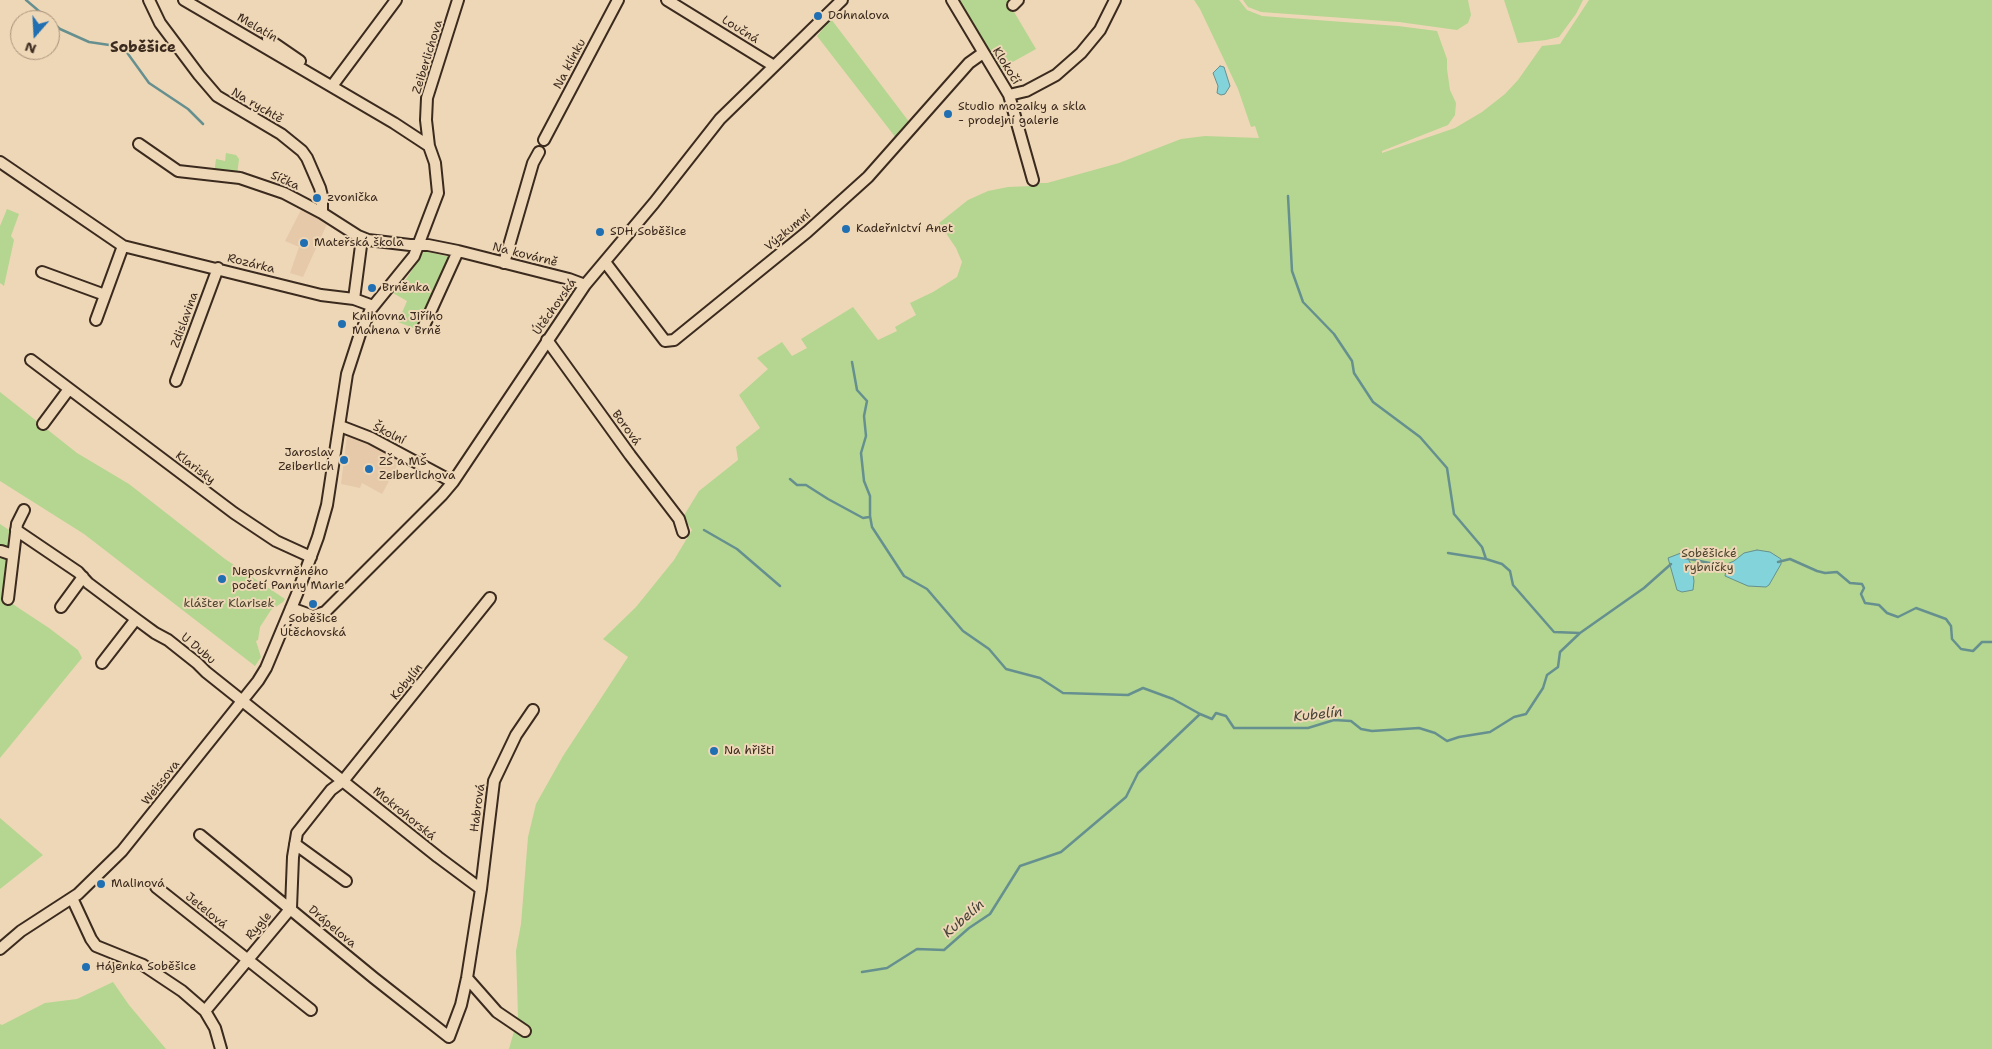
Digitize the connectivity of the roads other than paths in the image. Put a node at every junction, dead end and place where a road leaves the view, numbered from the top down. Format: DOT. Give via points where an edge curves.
graph roads {
  1 [pos="149,0"];
  2 [pos="184,0"];
  3 [pos="396,0"];
  4 [pos="458,0"];
  5 [pos="618,0"];
  6 [pos="667,0"];
  7 [pos="842,0"];
  8 [pos="952,0"];
  9 [pos="1115,0"];
  10 [pos="268,39"];
  11 [pos="983,53"];
  12 [pos="774,66"];
  13 [pos="318,79"];
  14 [pos="332,86"];
  15 [pos="1009,95"];
  16 [pos="544,140"];
  17 [pos="139,144"];
  18 [pos="429,146"];
  19 [pos="538,152"];
  20 [pos="0,162"];
  21 [pos="1033,180"];
  22 [pos="322,213"];
  23 [pos="362,238"];
  24 [pos="419,245"];
  25 [pos="123,246"];
  26 [pos="458,251"];
  27 [pos="605,262"];
  28 [pos="504,263"];
  29 [pos="218,268"];
  30 [pos="42,272"];
  31 [pos="585,285"];
  32 [pos="106,295"];
  33 [pos="354,298"];
  34 [pos="373,306"];
  35 [pos="96,320"];
  36 [pos="423,328"];
  37 [pos="547,340"];
  38 [pos="31,360"];
  39 [pos="176,381"];
  40 [pos="70,389"];
  41 [pos="43,424"];
  42 [pos="340,426"];
  43 [pos="453,482"];
  44 [pos="24,510"];
  45 [pos="16,530"];
  46 [pos="683,532"];
  47 [pos="1,550"];
  48 [pos="13,555"];
  49 [pos="311,557"];
  50 [pos="83,577"];
  51 [pos="490,598"];
  52 [pos="8,599"];
  53 [pos="61,607"];
  54 [pos="291,608"];
  55 [pos="136,619"];
  56 [pos="272,654"];
  57 [pos="102,663"];
  58 [pos="242,700"];
  59 [pos="533,710"];
  60 [pos="343,781"];
  61 [pos="200,836"];
  62 [pos="295,844"];
  63 [pos="346,881"];
  64 [pos="156,887"];
  65 [pos="481,889"];
  66 [pos="72,898"];
  67 [pos="291,908"];
  68 [pos="0,949"];
  69 [pos="247,959"];
  70 [pos="467,978"];
  71 [pos="311,1010"];
  72 [pos="205,1011"];
  73 [pos="524,1031"];
  74 [pos="221,1049"];
  1 -- 22 [label="street, Na rychtě" via="160,22 217,96 281,134 302,151 321,192"];
  2 -- 13 [label="street, Melatín"];
  3 -- 14 [label="street"];
  4 -- 18 [label="street, Zeiberlichova" via="427,98"];
  5 -- 16 [label="street, Na klínku"];
  6 -- 12 [label="street, Loučná"];
  7 -- 12 [label="street, Útěchovská"];
  8 -- 11 [label="street, Klokočí"];
  9 -- 15 [label="street" via="1100,30 1081,53 1056,75 1026,91"];
  10 -- 13 [label="street, Melatín" via="313,70"];
  11 -- 15 [label="street, Klokočí"];
  11 -- 27 [label="street, Výzkumní" via="969,63 868,177 807,232 674,340 665,340"];
  12 -- 27 [label="street, Útěchovská" via="720,119"];
  13 -- 14 [label="street, Melatín"];
  14 -- 18 [label="street, Melatín"];
  15 -- 21 [label="street, Klokočí"];
  17 -- 22 [label="street, Síčka" via="178,171 240,178 284,194"];
  18 -- 24 [label="street, Zeiberlichova" via="435,163 438,193"];
  19 -- 28 [label="street"];
  20 -- 25 [label="street, Rozárka"];
  22 -- 23 [label="street, Síčka"];
  23 -- 24 [label="street, Síčka"];
  23 -- 33 [label="street"];
  24 -- 26 [label="street, Na kovárně"];
  24 -- 34 [label="street, Zeiberlichova" via="408,266"];
  25 -- 29 [label="street, Rozárka"];
  25 -- 32 [label="street"];
  26 -- 28 [label="street, Na kovárně"];
  26 -- 36 [label="street"];
  27 -- 31 [label="street, Útěchovská"];
  28 -- 31 [label="street, Na kovárně"];
  29 -- 33 [label="street, Rozárka" via="321,294"];
  29 -- 39 [label="street, Zdislavina"];
  30 -- 32 [label="street"];
  31 -- 37 [label="street, Útěchovská"];
  32 -- 35 [label="street"];
  33 -- 34 [label="street, Rozárka"];
  34 -- 42 [label="street, Zeiberlichova" via="347,374"];
  37 -- 43 [label="street, Útěchovská"];
  37 -- 46 [label="street, Borová" via="679,519"];
  38 -- 40 [label="street, Klarisky"];
  40 -- 41 [label="street"];
  40 -- 49 [label="street, Klarisky" via="234,513 289,549"];
  42 -- 43 [label="street, Školní" via="371,438"];
  42 -- 49 [label="street, Zeiberlichova" via="327,504"];
  43 -- 54 [label="street, Útěchovská" via="326,612 314,616"];
  44 -- 45 [label="street"];
  45 -- 48 [label="street"];
  45 -- 50 [label="street, U Dubu"];
  47 -- 48 [label="street"];
  48 -- 52 [label="street"];
  49 -- 54 [label="street, Zeiberlichova"];
  50 -- 53 [label="street"];
  50 -- 55 [label="street, U Dubu"];
  51 -- 60 [label="street, Kobylín"];
  54 -- 56 [label="street, Zeiberlichova"];
  55 -- 57 [label="street"];
  55 -- 58 [label="street, U Dubu" via="168,640"];
  56 -- 58 [label="street, Weissova" via="262,675"];
  58 -- 60 [label="street, Mokrohorská"];
  58 -- 66 [label="street, Weissova" via="122,851"];
  59 -- 65 [label="street, Habrová" via="516,735 494,781"];
  60 -- 62 [label="street" via="331,790 297,833"];
  60 -- 65 [label="street, Mokrohorská"];
  61 -- 67 [label="street, Drápelova"];
  62 -- 63 [label="street"];
  62 -- 67 [label="street"];
  64 -- 69 [label="street, Jetelová"];
  65 -- 70 [label="street"];
  66 -- 68 [label="street, Weissova"];
  66 -- 72 [label="street" via="96,946 153,970"];
  67 -- 69 [label="street, Rygle"];
  67 -- 70 [label="street, Drápelova" via="449,1037"];
  69 -- 71 [label="street, Jetelová"];
  69 -- 72 [label="street, Rygle"];
  70 -- 73 [label="street" via="497,1012"];
  72 -- 74 [label="street" via="215,1028"];
}
